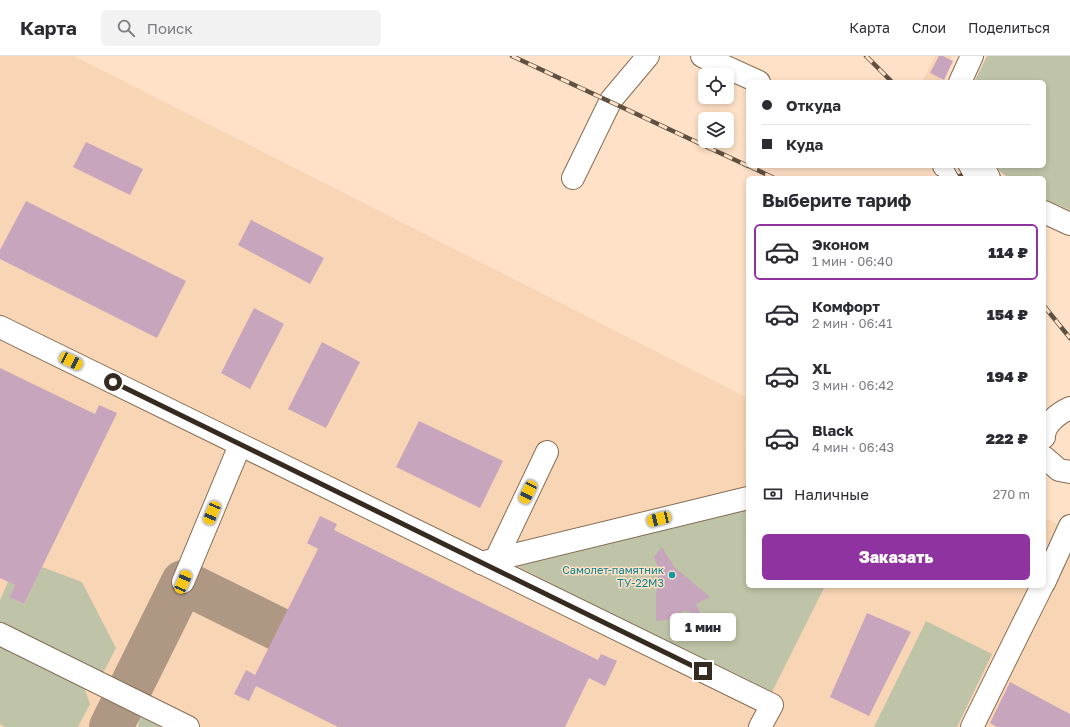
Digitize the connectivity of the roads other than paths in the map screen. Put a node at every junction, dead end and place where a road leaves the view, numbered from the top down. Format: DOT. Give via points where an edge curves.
graph roads {
  1 [pos="648,56"];
  2 [pos="702,56"];
  3 [pos="972,56"];
  4 [pos="755,80"];
  5 [pos="961,80"];
  6 [pos="948,168"];
  7 [pos="966,176"];
  8 [pos="573,178"];
  9 [pos="1046,213"];
  10 [pos="1070,224"];
  11 [pos="0,327"];
  12 [pos="1070,408"];
  13 [pos="1046,429"];
  14 [pos="240,445"];
  15 [pos="547,452"];
  16 [pos="1046,459"];
  17 [pos="1070,472"];
  18 [pos="746,498"];
  19 [pos="1070,526"];
  20 [pos="489,561"];
  21 [pos="1046,578"];
  22 [pos="183,582"];
  23 [pos="1041,588"];
  24 [pos="0,634"];
  25 [pos="188,727"];
  26 [pos="760,727"];
  27 [pos="972,727"];
  1 -- 8 [label="street" via="611,100"];
  2 -- 4 [label="street"];
  3 -- 5 [label="street"];
  6 -- 7 [label="street"];
  9 -- 10 [label="street"];
  11 -- 14 [label="street"];
  12 -- 13 [label="street" via="1058,414"];
  14 -- 20 [label="street"];
  14 -- 22 [label="street"];
  15 -- 20 [label="street"];
  16 -- 17 [label="street" via="1059,470"];
  18 -- 20 [label="street"];
  19 -- 21 [label="street"];
  20 -- 26 [label="street" via="772,705"];
  23 -- 27 [label="street"];
  24 -- 25 [label="street"];
}
